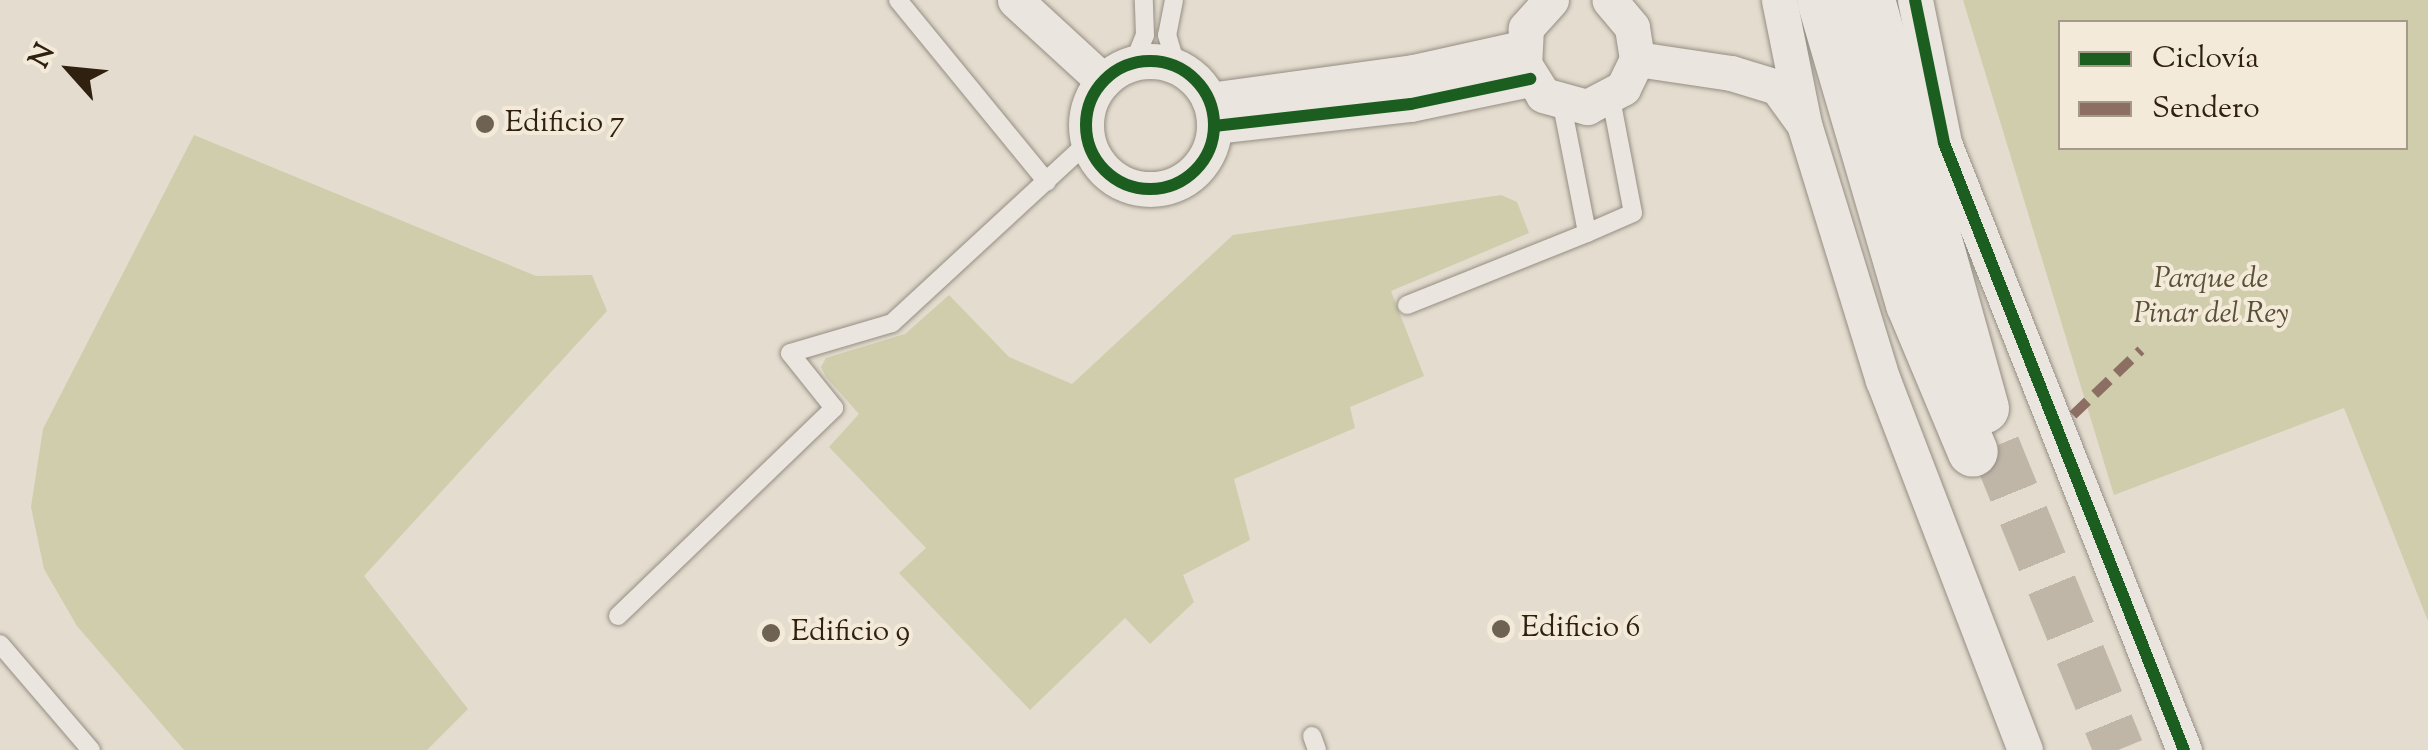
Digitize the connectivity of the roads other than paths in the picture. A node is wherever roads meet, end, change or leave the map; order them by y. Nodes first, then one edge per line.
1 (898, 0) edge
2 (1015, 0) edge
3 (1144, 0) edge
4 (1174, 0) edge
5 (1551, 0) edge
6 (1779, 0) edge
7 (1822, 0) edge
8 (1870, 0) edge
9 (1915, 0) edge
10 (1625, 4) edge
11 (1637, 60) junction
12 (1134, 62) junction
13 (1526, 63) junction
14 (1177, 67) junction
15 (1103, 81) junction
16 (1611, 99) junction
17 (1562, 105) junction
18 (1211, 113) junction
19 (1804, 124) junction
20 (1088, 142) junction
21 (1047, 182) junction
22 (1587, 233) junction
23 (1408, 304) dead end
24 (618, 616) dead end
25 (0, 644) edge
26 (91, 750) edge
27 (2024, 750) edge
28 (2184, 750) edge

1 - 21 lane
2 - 15 street
3 - 12 lane
4 - 14 lane
5 - 13 street
6 - 19 street
7 - 8 main road
9 - 28 street
10 - 11 street
11 - 16 street
11 - 19 street
12 - 14 street
12 - 15 street
13 - 17 street
13 - 18 street
14 - 18 street
15 - 20 street
16 - 17 street
16 - 22 lane
17 - 22 lane
18 - 20 street
19 - 27 street
20 - 21 lane
21 - 24 lane
22 - 23 lane
25 - 26 lane

